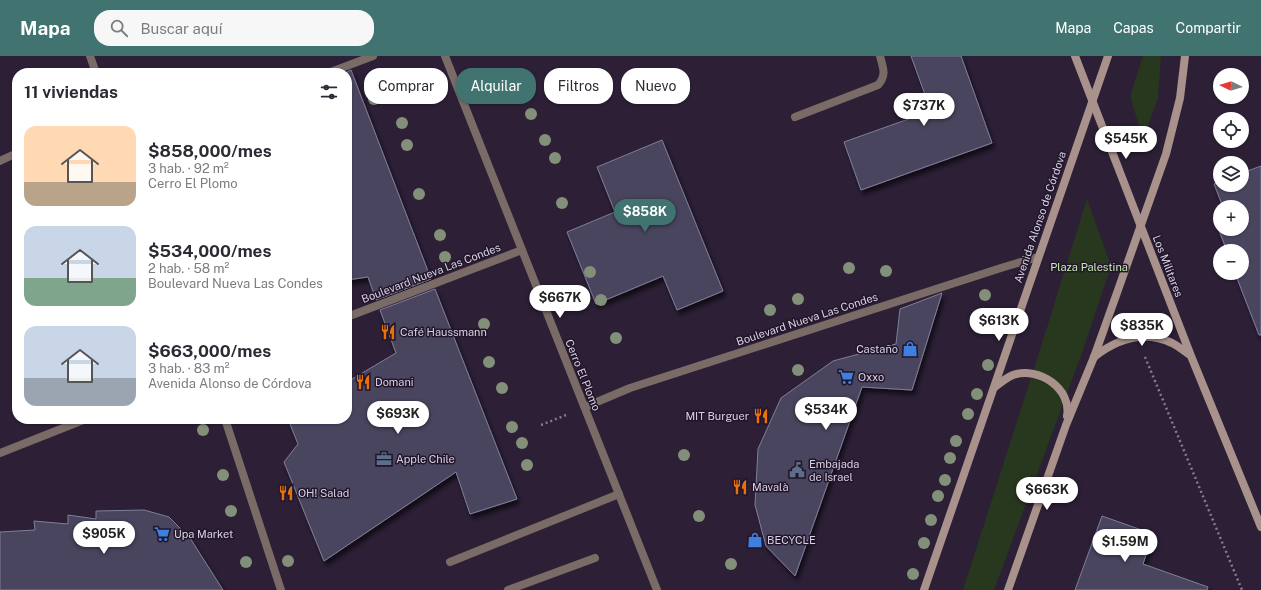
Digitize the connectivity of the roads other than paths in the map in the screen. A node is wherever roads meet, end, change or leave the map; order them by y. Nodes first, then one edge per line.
1 (90, 56) edge
2 (374, 56) edge
3 (445, 56) edge
4 (880, 56) edge
5 (1075, 56) edge
6 (1108, 56) edge
7 (1185, 56) edge
8 (94, 68) edge
9 (342, 68) edge
10 (1093, 100) junction
11 (795, 117) dead end
12 (12, 155) edge
13 (0, 161) edge
14 (1141, 227) junction
15 (522, 250) junction
16 (1038, 257) junction
17 (352, 315) edge
18 (1191, 356) junction
19 (1094, 357) junction
20 (994, 387) junction
21 (585, 407) junction
22 (73, 424) edge
23 (227, 424) edge
24 (1066, 425) junction
25 (0, 453) edge
26 (619, 494) junction
27 (1261, 527) edge
28 (595, 558) dead end
29 (450, 562) dead end
30 (281, 590) edge
31 (508, 590) edge
32 (657, 590) edge
33 (924, 590) edge
34 (1008, 590) edge

1 - 8 street
2 - 9 street
3 - 15 street, Cerro El Plomo
4 - 11 street
5 - 10 main road, Los Militares
6 - 10 main road, Avenida Alonso de Córdova
7 - 14 main road
10 - 14 main road, Los Militares
10 - 16 main road, Avenida Alonso de Córdova
12 - 13 street
14 - 18 main road, Los Militares
14 - 19 main road
15 - 17 street, Boulevard Nueva Las Condes
15 - 21 street, Cerro El Plomo
16 - 20 main road, Avenida Alonso de Córdova
16 - 21 street, Boulevard Nueva Las Condes
18 - 19 main road
18 - 27 main road, Los Militares
19 - 24 main road
20 - 24 main road
20 - 33 main road, Avenida Alonso de Córdova
21 - 26 street, Cerro El Plomo
22 - 25 street
23 - 30 street
24 - 34 main road
26 - 29 street
26 - 32 street, Cerro El Plomo
28 - 31 street

